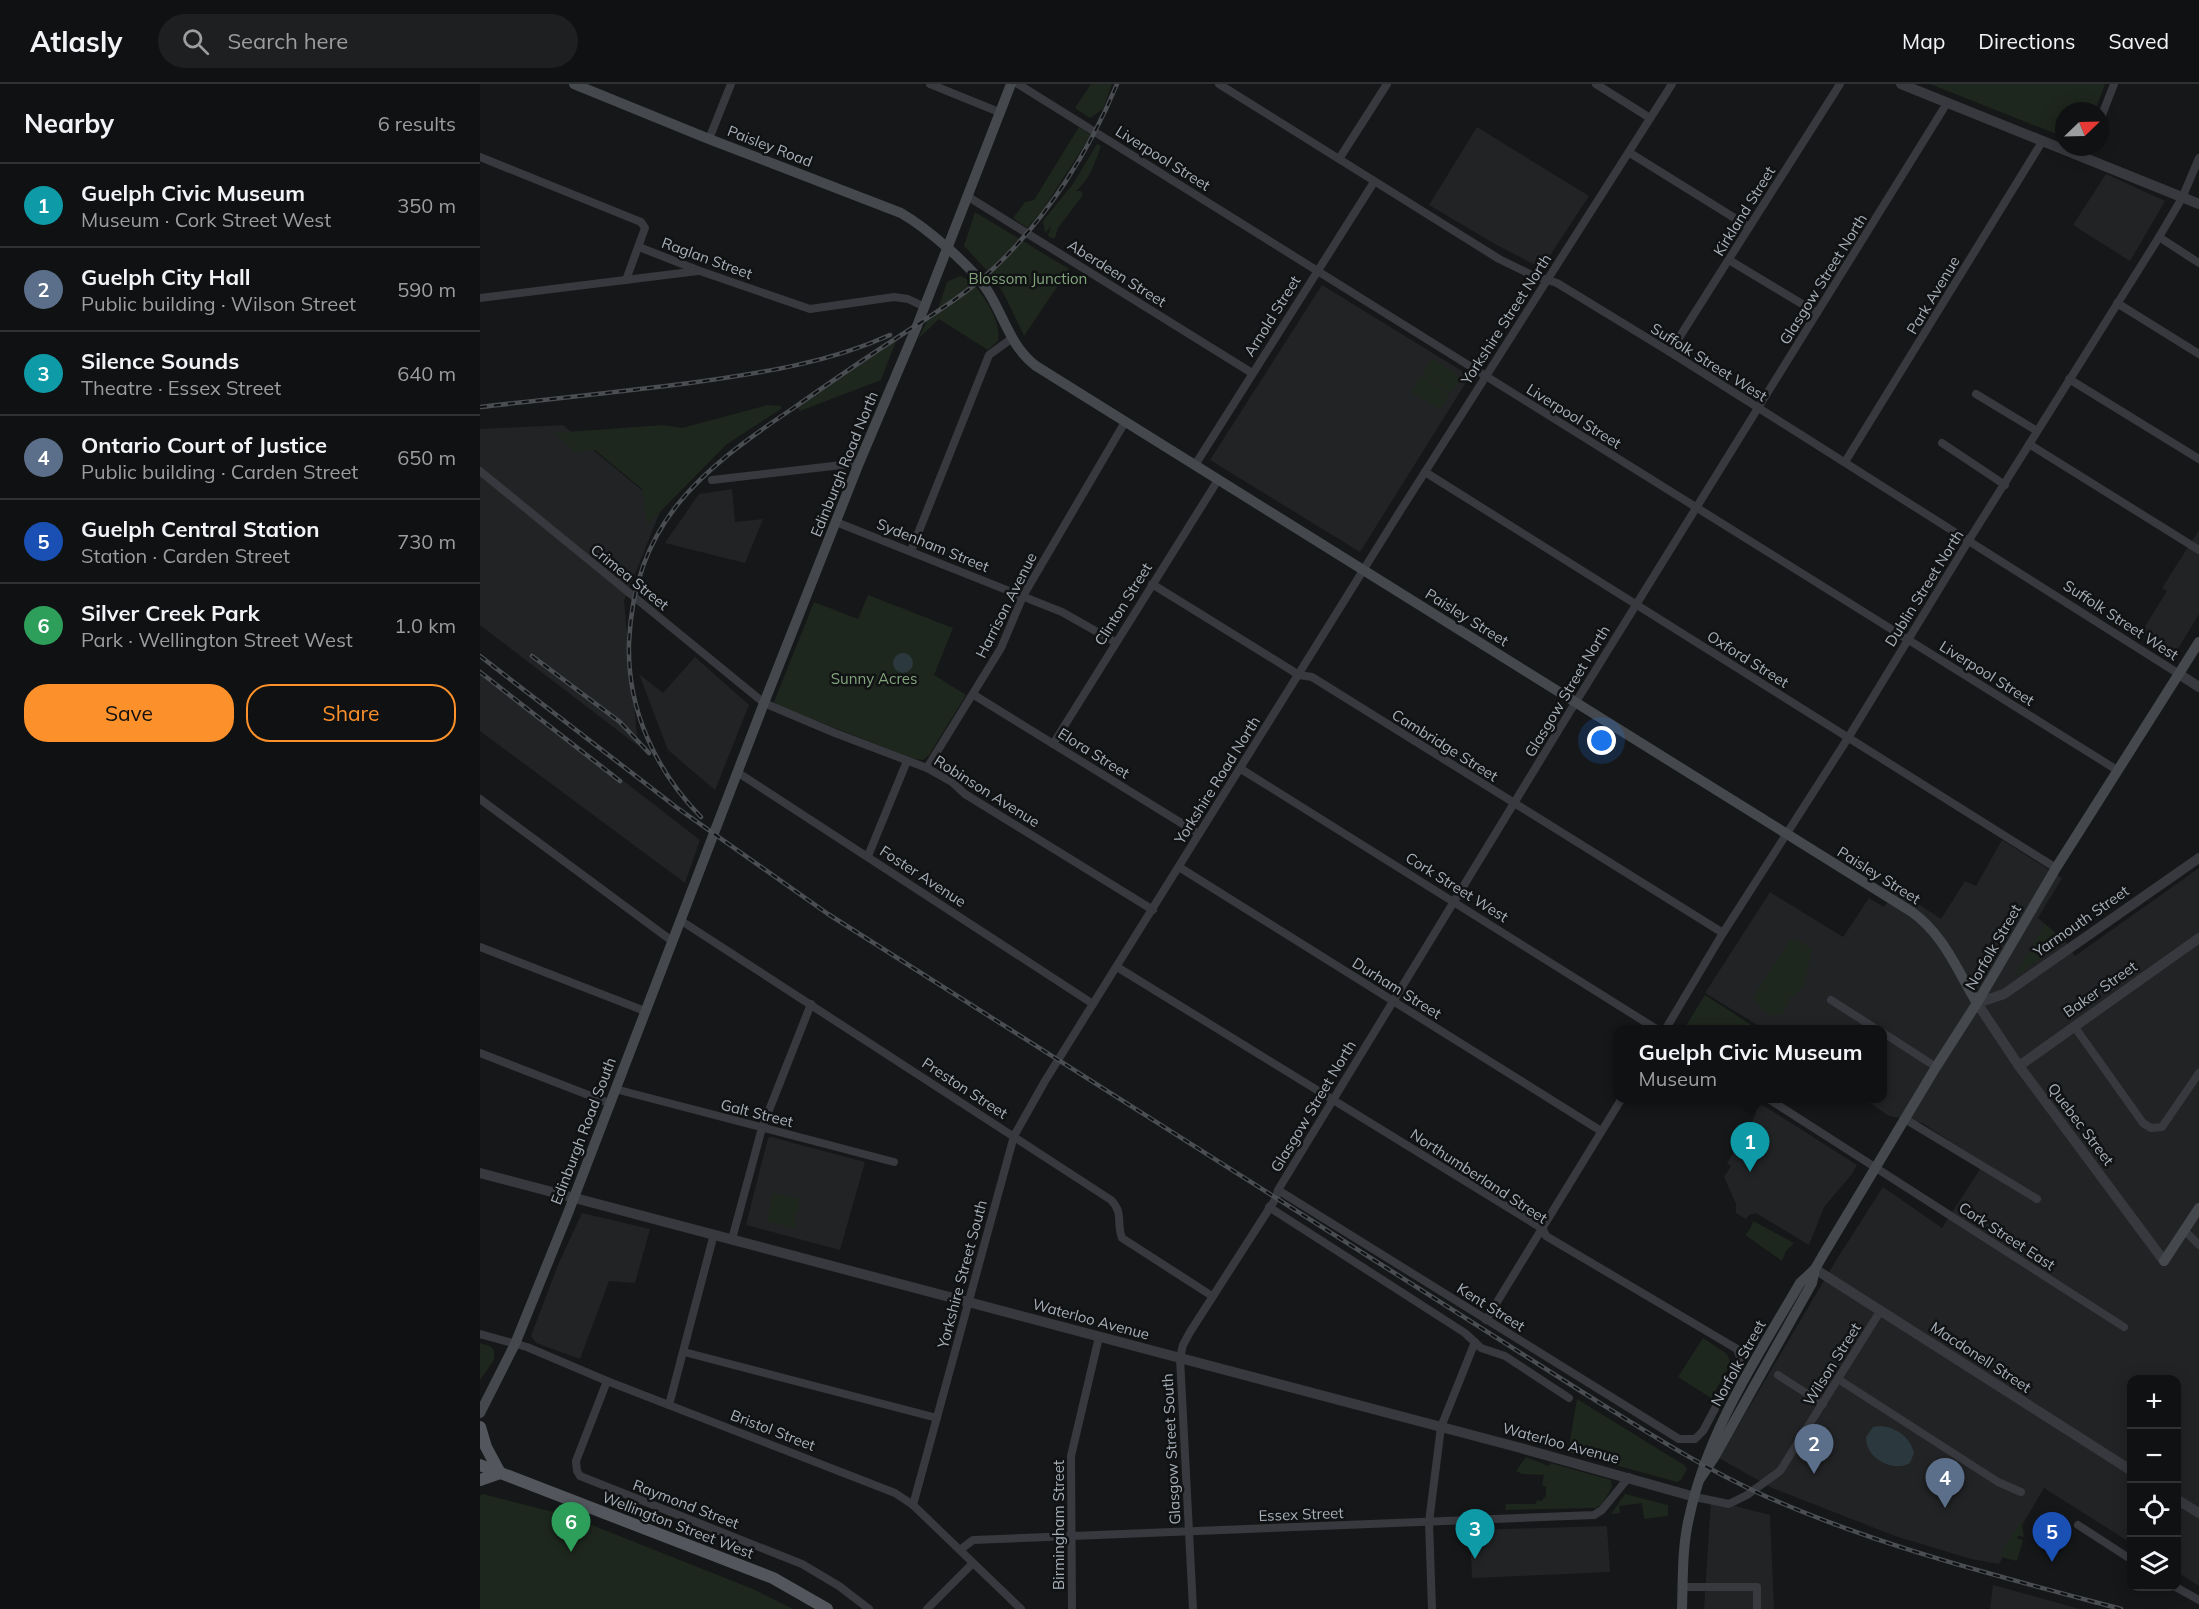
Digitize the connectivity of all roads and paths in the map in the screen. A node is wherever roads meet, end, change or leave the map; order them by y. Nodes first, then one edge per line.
1 (574, 84) edge
2 (731, 84) edge
3 (930, 84) edge
4 (1011, 84) edge
5 (1018, 84) edge
6 (1219, 84) edge
7 (1387, 84) edge
8 (1596, 84) edge
9 (1672, 84) edge
10 (1840, 84) edge
11 (1901, 84) edge
12 (2114, 84) edge
13 (2107, 102) edge
14 (1947, 103) junction
15 (999, 112) junction
16 (1650, 118) junction
17 (709, 139) junction
18 (2042, 142) junction
19 (2055, 145) edge
20 (1630, 153) junction
21 (2094, 156) edge
22 (480, 157) edge
23 (2199, 158) edge
24 (1339, 159) junction
25 (1374, 182) junction
26 (967, 196) junction
27 (2182, 198) junction
28 (2199, 204) edge
29 (1749, 227) junction
30 (2159, 237) junction
31 (639, 247) junction
32 (947, 249) junction
33 (1729, 260) junction
34 (2199, 262) edge
35 (1317, 270) junction
36 (700, 271) junction
37 (626, 280) junction
38 (1547, 280) junction
39 (480, 298) edge
40 (2117, 303) junction
41 (925, 307) junction
42 (1818, 313) junction
43 (1011, 339) junction
44 (1670, 352) junction
45 (2199, 354) edge
46 (1252, 373) junction
47 (1485, 376) junction
48 (2069, 379) junction
49 (1976, 394) dead end
50 (1758, 408) junction
51 (1125, 422) junction
52 (2037, 431) junction
53 (1942, 443) dead end
54 (2029, 444) junction
55 (2199, 459) edge
56 (1845, 462) junction
57 (859, 463) junction
58 (1195, 465) junction
59 (480, 471) edge
60 (1425, 472) junction
61 (712, 480) dead end
62 (1218, 480) junction
63 (2005, 485) junction
64 (1696, 508) junction
65 (836, 522) junction
66 (1969, 540) junction
67 (2199, 550) edge
68 (911, 551) junction
69 (1364, 570) junction
70 (1152, 584) junction
71 (1023, 596) junction
72 (1636, 604) junction
73 (1908, 639) junction
74 (1115, 642) junction
75 (2199, 642) edge
76 (2179, 674) junction
77 (1299, 675) junction
78 (2199, 687) edge
79 (974, 694) junction
80 (764, 703) junction
81 (1575, 703) junction
82 (1848, 738) junction
83 (1053, 744) junction
84 (907, 762) junction
85 (927, 768) junction
86 (1241, 769) junction
87 (2116, 770) junction
88 (737, 772) junction
89 (480, 799) edge
90 (1514, 804) junction
91 (1199, 834) junction
92 (1786, 835) junction
93 (705, 856) joint
94 (868, 856) junction
95 (2199, 858) edge
96 (1179, 867) junction
97 (2056, 868) junction
98 (1454, 901) junction
99 (1153, 910) junction
100 (680, 920) junction
101 (1723, 933) junction
102 (2199, 938) edge
103 (672, 941) junction
104 (480, 947) edge
105 (1117, 967) junction
106 (1831, 1000) dead end
107 (1393, 1002) junction
108 (1977, 1003) junction
109 (811, 1004) junction
110 (1093, 1004) junction
111 (645, 1011) junction
112 (1652, 1025) edge
113 (1667, 1025) edge
114 (1872, 1025) edge
115 (2074, 1026) junction
116 (1887, 1035) edge
117 (480, 1053) edge
118 (2019, 1066) junction
119 (1936, 1067) junction
120 (2199, 1073) edge
121 (615, 1089) junction
122 (1332, 1100) junction
123 (609, 1103) junction
124 (1619, 1103) edge
125 (1775, 1103) edge
126 (1905, 1119) junction
127 (762, 1128) junction
128 (1601, 1131) junction
129 (1014, 1136) junction
130 (894, 1162) dead end
131 (1876, 1167) junction
132 (480, 1173) edge
133 (1278, 1190) junction
134 (574, 1198) junction
135 (2037, 1199) dead end
136 (1269, 1207) junction
137 (2199, 1208) edge
138 (1543, 1229) junction
139 (2185, 1231) junction
140 (714, 1234) junction
141 (732, 1239) junction
142 (2199, 1245) edge
143 (2164, 1261) joint
144 (1815, 1269) junction
145 (1212, 1296) junction
146 (969, 1302) junction
147 (1881, 1310) junction
148 (1486, 1320) junction
149 (2124, 1327) dead end
150 (480, 1334) edge
151 (1099, 1337) junction
152 (1475, 1342) junction
153 (515, 1344) junction
154 (684, 1352) junction
155 (1180, 1358) junction
156 (1778, 1375) dead end
157 (1838, 1379) junction
158 (607, 1381) junction
159 (1569, 1398) dead end
160 (1823, 1404) junction
161 (669, 1405) junction
162 (480, 1413) edge
163 (937, 1418) junction
164 (480, 1426) edge
165 (1441, 1427) junction
166 (1691, 1441) joint
167 (480, 1465) edge
168 (2127, 1468) edge
169 (500, 1473) junction
170 (1629, 1477) junction
171 (480, 1480) edge
172 (2021, 1492) dead end
173 (1695, 1497) junction
174 (2181, 1502) edge
175 (913, 1504) junction
176 (2199, 1514) edge
177 (1429, 1522) junction
178 (2078, 1526) dead end
179 (1190, 1532) junction
180 (1071, 1537) junction
181 (960, 1551) junction
182 (2127, 1557) edge
183 (973, 1563) junction
184 (1683, 1587) junction
185 (2181, 1591) edge
186 (2199, 1600) edge
187 (827, 1609) edge
188 (869, 1609) edge
189 (927, 1609) edge
190 (1022, 1609) edge
191 (1072, 1609) edge
192 (1193, 1609) edge
193 (1432, 1609) edge
194 (1682, 1609) edge
195 (1757, 1609) edge

1 - 17 main road, Paisley Road
2 - 17 street
3 - 15 street
4 - 15 main road, Edinburgh Road North
5 - 35 street, Liverpool Street
6 - 24 street, Suffolk Street West
7 - 24 street
8 - 16 street
9 - 16 street, Yorkshire Street North
10 - 29 street, Kirkland Street
11 - 14 street
12 - 13 street
14 - 18 street
14 - 42 street, Glasgow Street North
15 - 26 main road, Edinburgh Road North
16 - 20 street, Yorkshire Street North
17 - 32 main road, Paisley Road
18 - 19 street
18 - 56 street, Park Avenue
20 - 29 street
20 - 38 street, Yorkshire Street North
21 - 27 street
22 - 31 street, Raglan Street
23 - 27 street, Dublin Street North
24 - 25 street, Suffolk Street West
25 - 35 street, Arnold Street
25 - 38 street, Suffolk Street West
26 - 32 main road, Edinburgh Road North
26 - 46 street, Aberdeen Street
27 - 28 street
27 - 30 street, Dublin Street North
29 - 33 street, Kirkland Street
30 - 34 street
30 - 40 street, Dublin Street North
31 - 36 street, Raglan Street
31 - 37 street
32 - 41 main road, Edinburgh Road North
32 - 43 main road, Paisley Street
33 - 42 street
33 - 44 street, Kirkland Street
35 - 46 street, Arnold Street
35 - 47 street, Liverpool Street
36 - 37 street
36 - 41 street, Raglan Street
37 - 39 street
38 - 44 street, Suffolk Street West
38 - 47 street, Yorkshire Street North
40 - 45 street
40 - 48 street, Dublin Street North
41 - 57 main road, Edinburgh Road North
42 - 50 street, Glasgow Street North
43 - 51 main road, Paisley Street
43 - 68 street
44 - 50 street, Suffolk Street West
46 - 58 street, Arnold Street
47 - 60 street, Yorkshire Street North
47 - 64 street, Liverpool Street
48 - 52 street, Dublin Street North
48 - 55 street
49 - 52 street
50 - 56 street, Suffolk Street West
50 - 64 street, Glasgow Street North
51 - 58 main road, Paisley Street
51 - 71 street, Harrison Avenue
52 - 54 street, Dublin Street North
53 - 63 street
54 - 63 street, Dublin Street North
54 - 67 street
56 - 66 street, Suffolk Street West
57 - 61 street
57 - 65 main road, Edinburgh Road North
58 - 62 main road, Paisley Street
59 - 80 street, Crimea Street
60 - 69 street, Yorkshire Street North
60 - 72 street, Oxford Street
62 - 69 main road, Paisley Street
62 - 70 street, Clinton Street
63 - 66 street, Dublin Street North
64 - 72 street, Glasgow Street North
64 - 73 street, Liverpool Street
65 - 68 street, Sydenham Street
65 - 80 main road, Edinburgh Road North
66 - 73 street, Dublin Street North
66 - 76 street, Suffolk Street West
68 - 71 street, Sydenham Street
69 - 77 street, Yorkshire Road North
69 - 81 main road, Paisley Street
70 - 74 street, Clinton Street
70 - 77 street, Cambridge Street
71 - 74 street, Sydenham Street
71 - 79 street, Harrison Avenue
72 - 81 street, Glasgow Street North
72 - 82 street, Oxford Street
73 - 82 street, Dublin Street North
73 - 87 street, Liverpool Street
74 - 83 street, Clinton Street
75 - 76 main road, Norfolk Street
76 - 78 street
76 - 87 main road, Norfolk Street
77 - 86 street, Yorkshire Road North
77 - 90 street, Cambridge Street
79 - 83 street, Elora Street
79 - 85 street, Harrison Avenue
80 - 84 street, Robinson Avenue
80 - 88 main road, Edinburgh Road North
81 - 90 street, Glasgow Street North
81 - 92 main road, Paisley Street
82 - 92 street, Dublin Street North
82 - 97 street, Oxford Street
83 - 91 street, Elora Street
84 - 85 street, Robinson Avenue
84 - 94 street
85 - 99 street, Robinson Avenue
86 - 91 street, Yorkshire Road North
86 - 98 street, Cork Street West
87 - 97 main road, Norfolk Street
88 - 93 main road, Edinburgh Road North
88 - 94 street, Foster Avenue
89 - 103 street
90 - 98 street, Glasgow Street North
90 - 101 street, Cambridge Street
91 - 96 street, Yorkshire Road North
92 - 101 street, Dublin Street North
92 - 108 main road, Paisley Street
93 - 100 main road, Edinburgh Road South
94 - 110 street, Foster Avenue
95 - 108 street, Yarmouth Street
96 - 99 street, Yorkshire Road North
96 - 107 street, Durham Street
97 - 108 main road, Norfolk Street
98 - 107 street, Glasgow Street North
98 - 112 street, Cork Street West
99 - 105 street, Yorkshire Road North
100 - 103 main road, Edinburgh Road South
100 - 109 street, Preston Street
101 - 113 street, Dublin Street North
102 - 115 street, Baker Street
103 - 111 main road, Edinburgh Road South
104 - 111 street
105 - 110 street, Yorkshire Road North
105 - 122 street, Northumberland Street
106 - 114 street
107 - 122 street, Glasgow Street North
107 - 128 street, Durham Street
108 - 118 street, Quebec Street
108 - 119 main road, Norfolk Street
109 - 127 street
109 - 129 street, Preston Street
110 - 129 street, Yorkshire Street South
111 - 121 main road, Edinburgh Road South
115 - 118 street, Baker Street
115 - 120 street
116 - 119 street
117 - 123 street
118 - 143 street, Quebec Street
119 - 126 main road, Norfolk Street
121 - 123 main road, Edinburgh Road South
121 - 127 street, Galt Street
122 - 133 street, Glasgow Street North
122 - 138 street, Northumberland Street
123 - 134 main road, Edinburgh Road South
124 - 128 street
125 - 131 street
126 - 131 main road, Norfolk Street
126 - 135 street
127 - 130 street, Galt Street
127 - 141 street
128 - 138 street
129 - 145 street, Preston Street
129 - 146 street, Yorkshire Street South
131 - 144 main road, Norfolk Street
131 - 149 street, Cork Street East
132 - 134 street, Waterloo Avenue
133 - 136 street, Glasgow Street North
133 - 148 street, Kent Street
134 - 140 street, Waterloo Avenue
134 - 153 main road, Edinburgh Road South
136 - 145 street, Glasgow Street North
136 - 152 street
137 - 139 main road
138 - 148 street
138 - 166 street, Northumberland Street
139 - 142 street
139 - 143 main road
140 - 141 street, Waterloo Avenue
140 - 154 street
141 - 146 street, Waterloo Avenue
144 - 147 street, Macdonell Street
144 - 173 main road, Norfolk Street
145 - 155 street, Glasgow Street South
146 - 151 street, Waterloo Avenue
146 - 163 street, Yorkshire Street South
147 - 157 street, Wilson Street
147 - 168 street, Macdonell Street
148 - 166 street, Kent Street
150 - 153 street, Bristol Street
151 - 155 street, Waterloo Avenue
151 - 180 street, Birmingham Street
152 - 159 street
152 - 165 street
153 - 158 street, Bristol Street
153 - 162 main road, Edinburgh Road South
154 - 161 street
154 - 163 street
155 - 165 street, Waterloo Avenue
155 - 179 street, Glasgow Street South
156 - 160 street
157 - 160 street, Wilson Street
157 - 172 street
158 - 161 street, Bristol Street
158 - 188 street, Raymond Street
160 - 173 street, Wilson Street
161 - 175 street, Bristol Street
163 - 175 street, Yorkshire Street South
164 - 169 main road
165 - 170 street, Waterloo Avenue
165 - 177 street
167 - 169 main road, Wellington Street West
169 - 171 main road
169 - 187 main road, Wellington Street West
170 - 173 street, Waterloo Avenue
170 - 177 street, Essex Street
173 - 184 main road, Norfolk Street
174 - 176 street
175 - 181 street, Bristol Street
177 - 179 street, Essex Street
177 - 193 street
178 - 182 street
179 - 180 street, Essex Street
179 - 192 street, Glasgow Street South
180 - 181 street, Essex Street
180 - 191 street, Birmingham Street
181 - 183 street, Bristol Street
183 - 189 street
183 - 190 street, Bristol Street
184 - 194 main road, Norfolk Street
184 - 195 street
185 - 186 street

